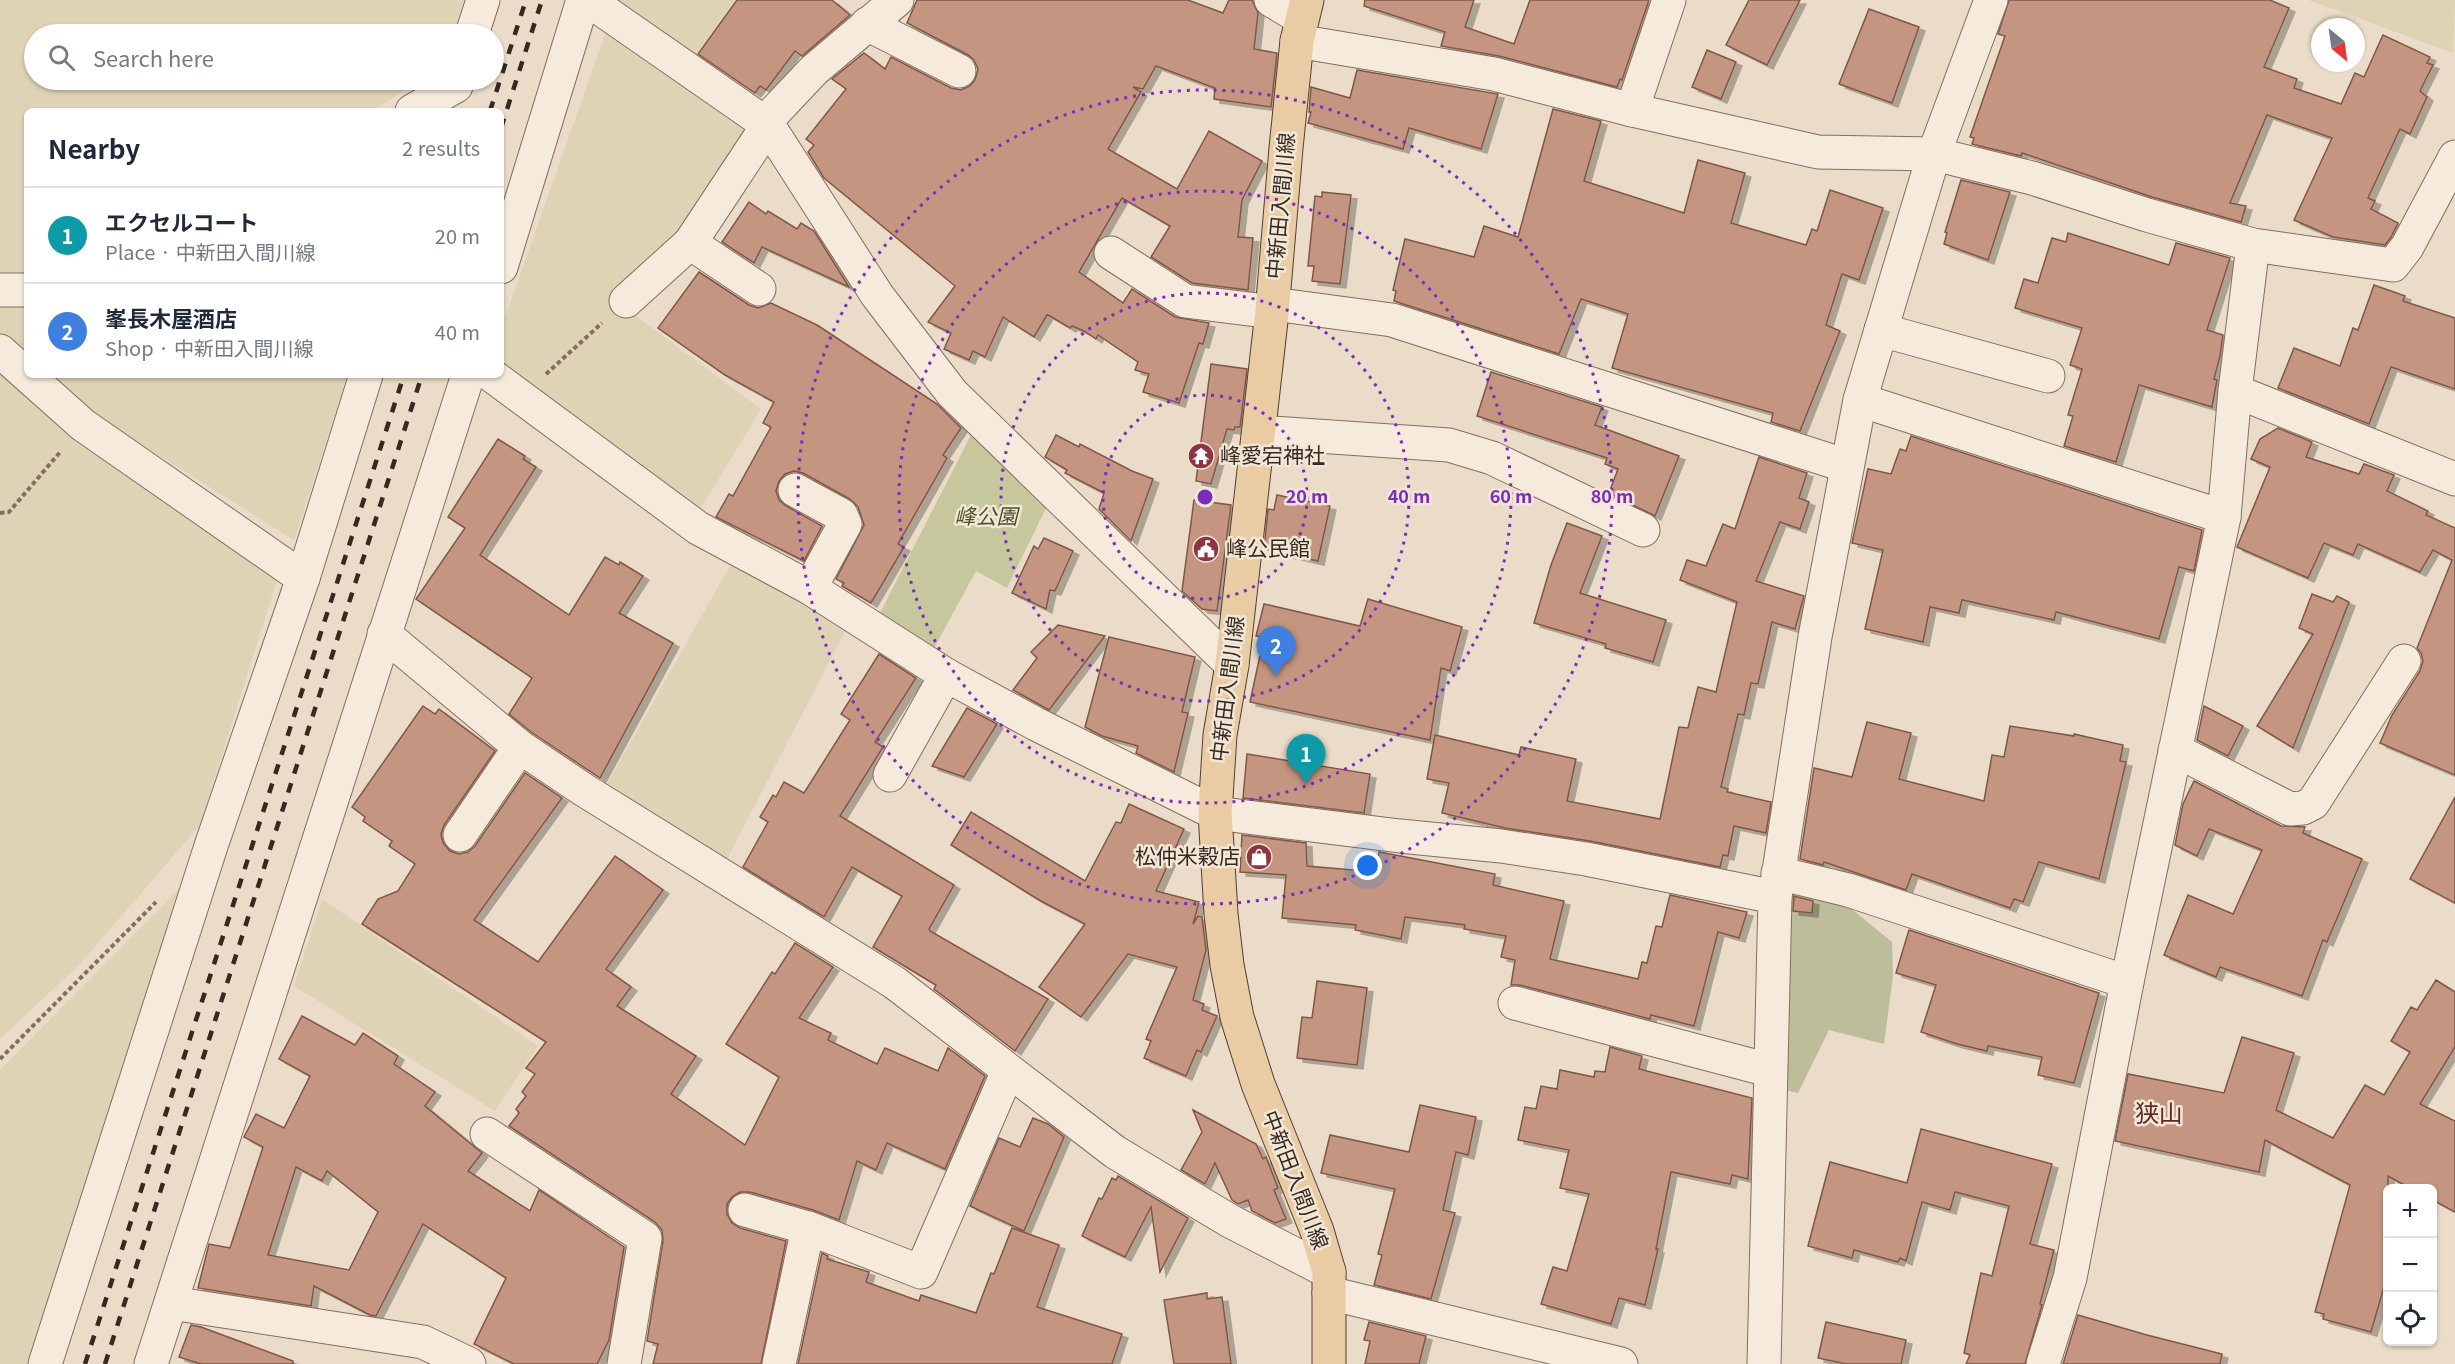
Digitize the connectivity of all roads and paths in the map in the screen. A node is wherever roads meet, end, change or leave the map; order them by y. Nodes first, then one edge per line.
1 (483, 0) edge
2 (583, 0) edge
3 (588, 0) edge
4 (897, 0) edge
5 (1270, 0) edge
6 (1669, 0) edge
7 (1991, 0) edge
8 (1302, 19) edge
9 (475, 24) edge
10 (867, 24) junction
11 (959, 71) dead end
12 (454, 92) edge
13 (419, 108) edge
14 (1632, 110) junction
15 (767, 124) junction
16 (1934, 154) junction
17 (2455, 157) edge
18 (690, 243) junction
19 (2253, 245) junction
20 (1111, 253) dead end
21 (504, 257) edge
22 (759, 289) dead end
23 (0, 290) edge
24 (24, 290) edge
25 (626, 301) joint
26 (1273, 308) junction
27 (1881, 330) junction
28 (0, 351) edge
29 (24, 372) edge
30 (2048, 376) dead end
31 (30, 378) edge
32 (365, 378) edge
33 (467, 378) edge
34 (495, 378) edge
35 (2235, 391) junction
36 (521, 397) junction
37 (1860, 400) junction
38 (83, 425) junction
39 (1259, 432) junction
40 (1847, 466) junction
41 (2455, 479) edge
42 (795, 490) dead end
43 (0, 513) edge
44 (2224, 517) junction
45 (1642, 530) dead end
46 (303, 578) junction
47 (810, 588) junction
48 (384, 634) junction
49 (2404, 662) dead end
50 (1232, 665) junction
51 (946, 675) junction
52 (520, 747) junction
53 (2175, 750) junction
54 (890, 775) dead end
55 (1215, 813) junction
56 (460, 835) dead end
57 (1776, 885) junction
58 (160, 897) dead end
59 (2127, 982) junction
60 (1515, 1003) dead end
61 (0, 1059) edge
62 (1769, 1070) junction
63 (1008, 1071) junction
64 (487, 1134) dead end
65 (745, 1210) dead end
66 (808, 1228) junction
67 (1329, 1283) junction
68 (171, 1303) junction
69 (432, 1356) edge
70 (1322, 1363) edge
71 (45, 1364) edge
72 (151, 1364) edge
73 (469, 1364) edge
74 (624, 1364) edge
75 (779, 1364) edge
76 (1621, 1364) edge
77 (1764, 1364) edge
78 (2043, 1364) edge

1 - 9 street
2 - 21 street
3 - 15 street
4 - 10 street
5 - 8 street
6 - 14 street
7 - 16 street
8 - 14 street
8 - 26 main road, 中新田入間川線
10 - 11 street
10 - 15 street
12 - 13 street
14 - 16 street
15 - 18 street
15 - 50 street
16 - 19 street
16 - 27 street
17 - 19 street
18 - 22 street
18 - 25 street
19 - 35 street
20 - 26 street
23 - 24 street
25 - 36 path
26 - 39 main road, 中新田入間川線
26 - 40 street
27 - 30 street
27 - 37 street
28 - 29 street
31 - 38 street
32 - 46 street
33 - 48 street
34 - 36 street
35 - 41 street
35 - 44 street
36 - 47 street
37 - 40 street
37 - 44 street
38 - 43 path
38 - 46 street
39 - 45 street
39 - 50 main road, 中新田入間川線
40 - 57 street
42 - 47 street
44 - 53 street
46 - 71 street
47 - 51 street
48 - 52 street
48 - 68 street
49 - 53 street
50 - 55 main road, 中新田入間川線
51 - 54 street
51 - 55 street
52 - 56 street
52 - 63 street
53 - 59 street
55 - 57 street
55 - 67 main road, 中新田入間川線
57 - 59 street
57 - 62 street
58 - 61 path
59 - 78 street
60 - 62 street
62 - 77 street
63 - 66 street
63 - 67 street
64 - 74 street
65 - 66 street
66 - 75 street
67 - 70 main road, 中新田入間川線
67 - 76 street
68 - 69 street
68 - 72 street
69 - 73 street

